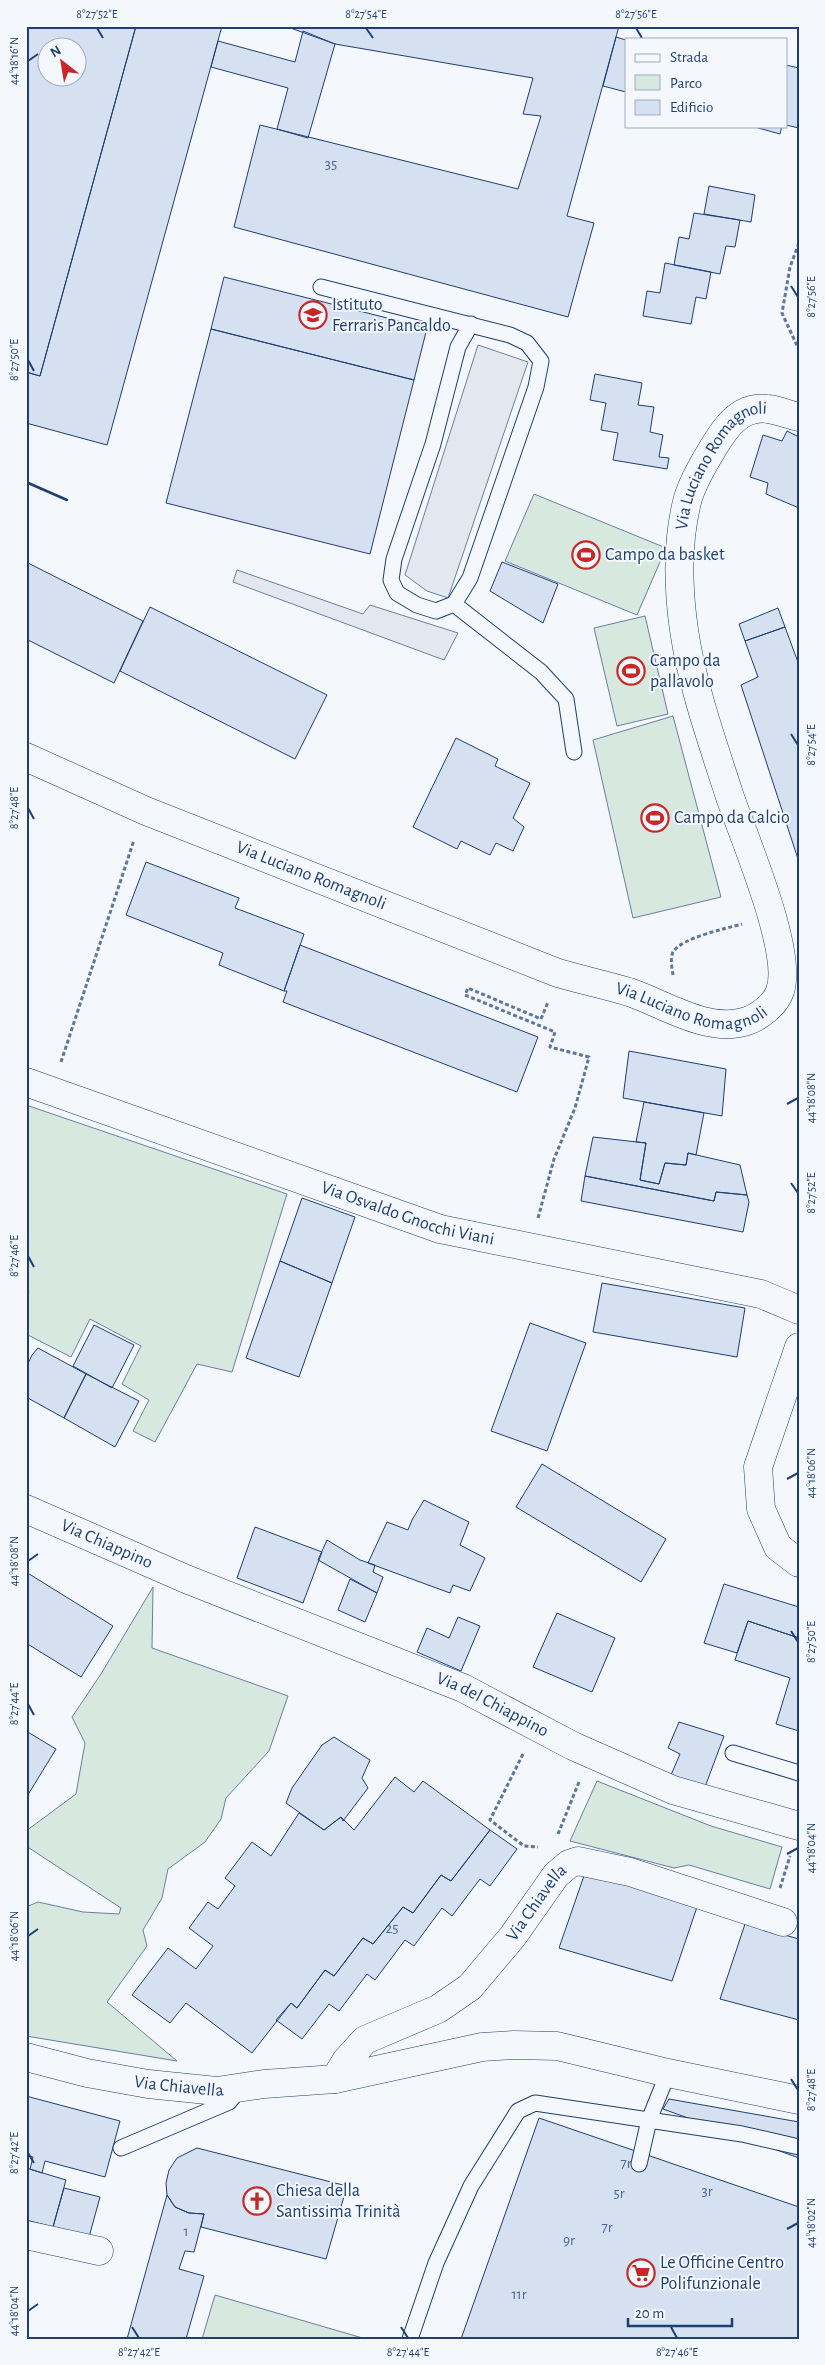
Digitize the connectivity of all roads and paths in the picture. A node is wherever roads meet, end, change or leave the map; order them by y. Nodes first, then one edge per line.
1 (799, 243) edge
2 (321, 286) dead end
3 (471, 324) junction
4 (799, 350) edge
5 (799, 418) edge
6 (454, 604) junction
7 (574, 752) dead end
8 (26, 757) edge
9 (135, 837) dead end
10 (738, 914) dead end
11 (742, 924) junction
12 (744, 932) dead end
13 (558, 973) junction
14 (681, 979) dead end
15 (60, 1066) dead end
16 (26, 1082) edge
17 (543, 1197) dead end
18 (799, 1310) edge
19 (799, 1347) edge
20 (26, 1509) edge
21 (799, 1563) edge
22 (186, 1579) joint
23 (536, 1726) junction
24 (573, 1746) junction
25 (733, 1753) dead end
26 (799, 1774) edge
27 (795, 1839) edge
28 (555, 1840) dead end
29 (543, 1847) dead end
30 (778, 1894) dead end
31 (783, 1922) dead end
32 (26, 2057) edge
33 (668, 2073) junction
34 (335, 2079) junction
35 (242, 2087) junction
36 (799, 2100) edge
37 (649, 2120) junction
38 (799, 2146) edge
39 (121, 2148) dead end
40 (639, 2164) dead end
41 (26, 2235) edge
42 (99, 2252) dead end
43 (410, 2339) edge

1 - 4 path
2 - 3 lane
3 - 6 lane
3 - 6 lane
5 - 13 street, Via Luciano Romagnoli
6 - 7 lane
8 - 13 street, Via Luciano Romagnoli
9 - 15 path
10 - 11 path
11 - 12 path
11 - 14 path
13 - 17 path
16 - 18 street, Via Osvaldo Gnocchi Viani
19 - 21 street
20 - 22 street, Via Chiappino
22 - 23 street, Via del Chiappino
23 - 24 street, Via del Chiappino
23 - 29 path
24 - 27 street, Via del Chiappino
24 - 28 path
25 - 26 lane
27 - 30 path
31 - 34 street, Via Chiavella
32 - 35 street, Via Chiavella
33 - 34 street, Via Chiavella
33 - 36 street, Via Chiavella
33 - 37 lane
34 - 35 street, Via Chiavella
35 - 39 lane
37 - 38 lane
37 - 40 lane
37 - 43 lane
41 - 42 street

